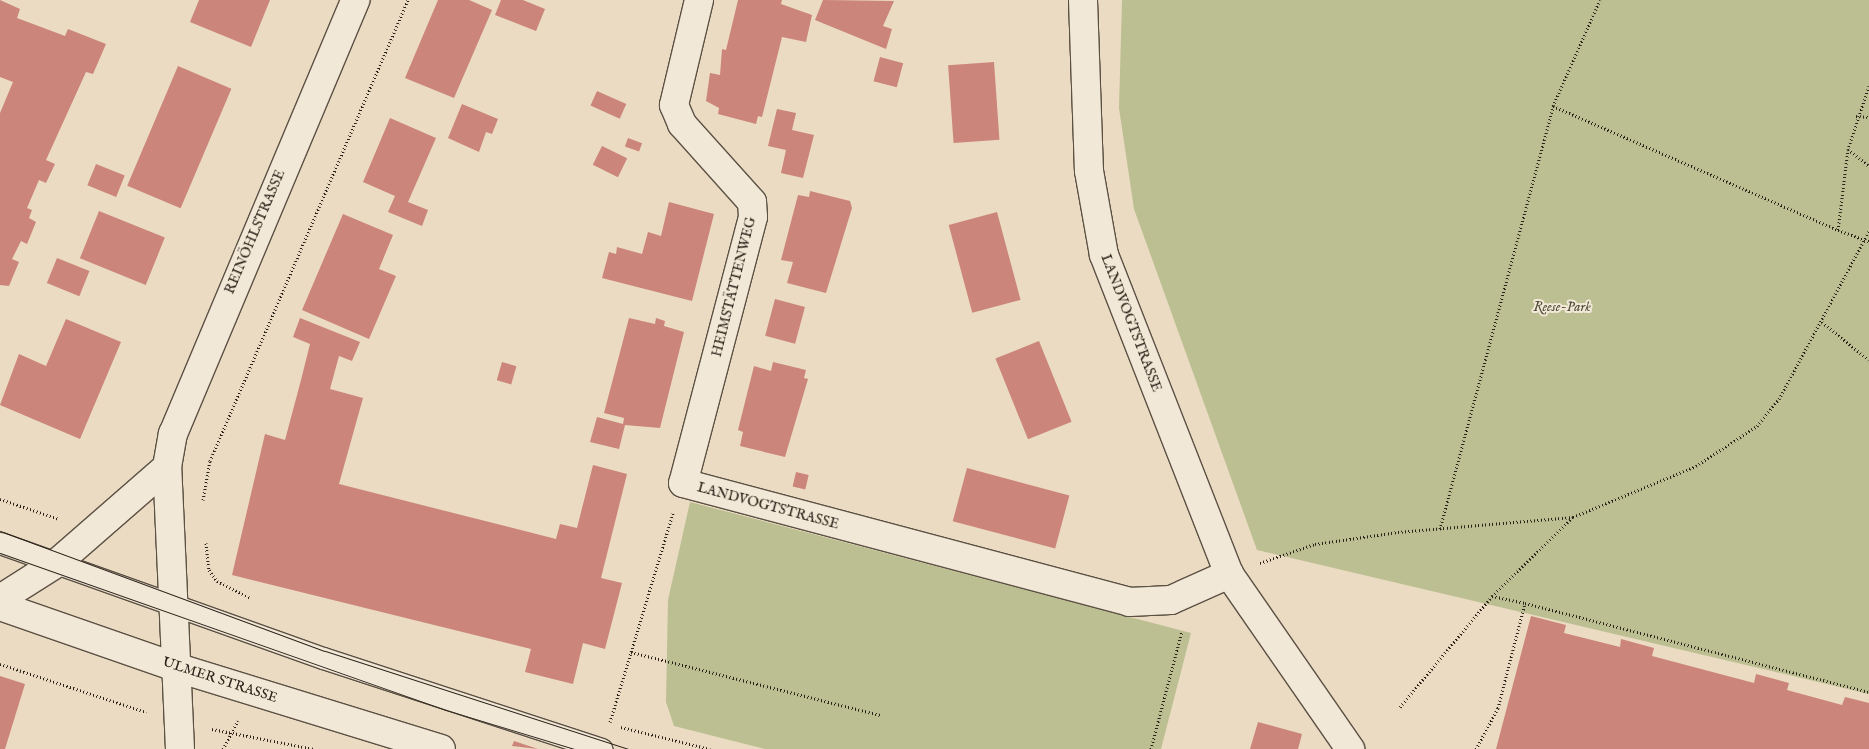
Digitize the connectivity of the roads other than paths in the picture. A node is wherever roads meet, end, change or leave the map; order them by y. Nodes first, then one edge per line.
1 (355, 0) edge
2 (699, 0) edge
3 (1083, 0) edge
4 (166, 467) junction
5 (683, 483) joint
6 (0, 543) edge
7 (57, 563) junction
8 (1229, 574) junction
9 (0, 599) edge
10 (173, 604) junction
11 (0, 606) edge
12 (178, 668) junction
13 (180, 749) edge
14 (441, 749) edge
15 (601, 749) edge
16 (1350, 749) edge

1 - 4 street, REINÖHLSTRASSE
2 - 5 street, HEIMSTÄTTENWEG
3 - 8 street, LANDVOGTSTRASSE
4 - 7 street
4 - 10 street, REINÖHLSTRASSE
5 - 8 street, LANDVOGTSTRASSE
6 - 7 lane
7 - 9 street
7 - 10 lane
8 - 16 street, LANDVOGTSTRASSE
10 - 12 street, REINÖHLSTRASSE
10 - 15 lane
11 - 12 street, ULMER STRASSE
12 - 13 street, REINÖHLSTRASSE
12 - 14 street, ULMER STRASSE

